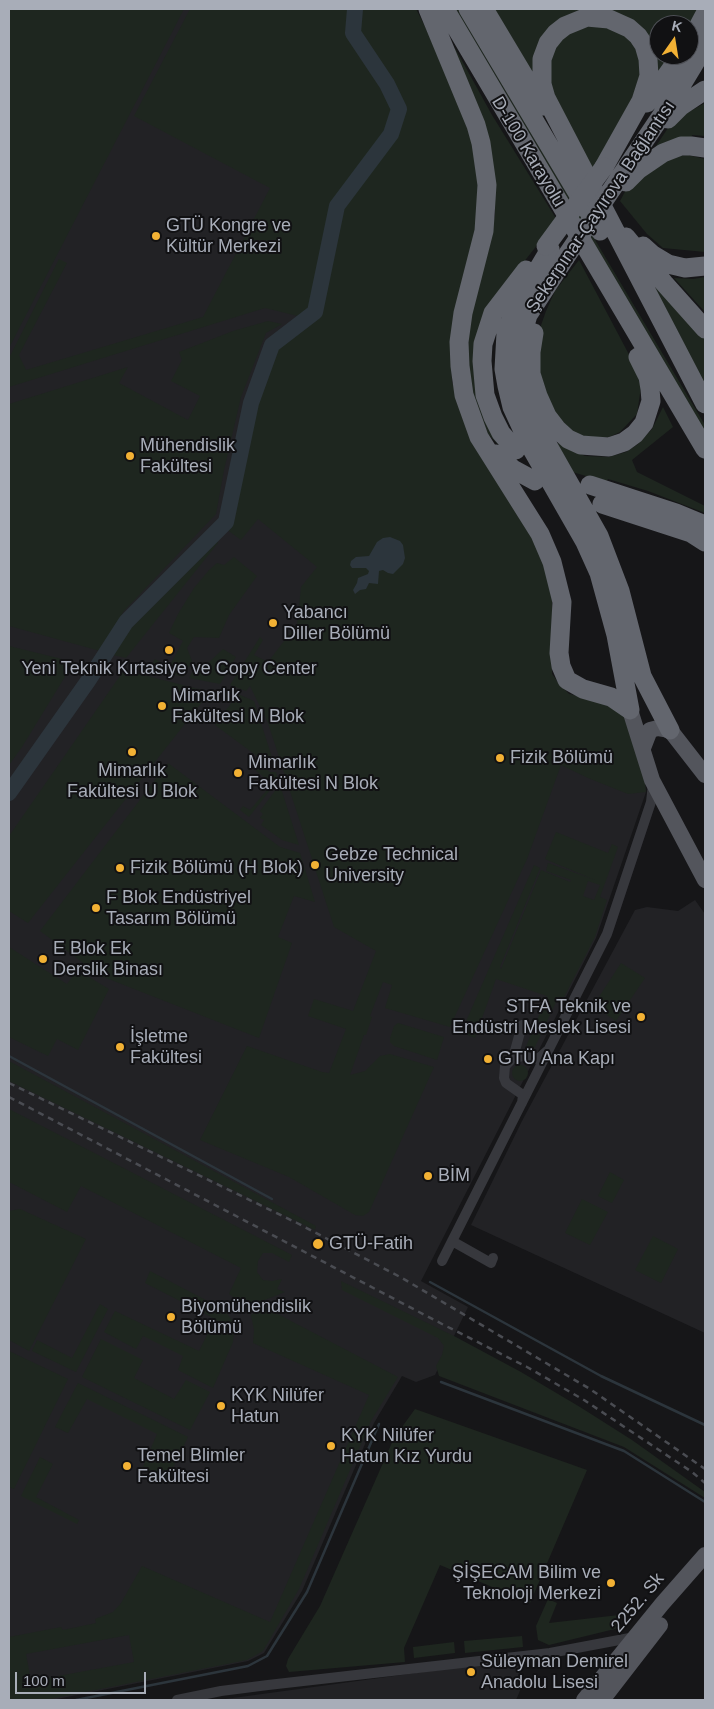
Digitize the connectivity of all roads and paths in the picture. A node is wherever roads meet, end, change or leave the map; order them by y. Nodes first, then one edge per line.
1 (420, 9) edge
2 (428, 9) edge
3 (444, 9) edge
4 (468, 9) edge
5 (484, 9) edge
6 (705, 14) edge
7 (699, 25) edge
8 (705, 46) edge
9 (676, 65) edge
10 (705, 90) edge
11 (468, 105) junction
12 (705, 148) edge
13 (615, 177) junction
14 (596, 196) junction
15 (554, 251) junction
16 (705, 266) edge
17 (597, 268) junction
18 (705, 328) edge
19 (705, 404) edge
20 (705, 408) edge
21 (479, 437) junction
22 (705, 449) edge
23 (516, 450) dead end
24 (535, 481) dead end
25 (590, 486) dead end
26 (602, 504) dead end
27 (705, 525) edge
28 (705, 542) edge
29 (630, 710) junction
30 (670, 730) junction
31 (643, 748) junction
32 (705, 775) edge
33 (652, 780) junction
34 (669, 812) junction
35 (645, 822) junction
36 (698, 858) edge
37 (705, 880) edge
38 (522, 1025) dead end
39 (554, 1043) junction
40 (513, 1058) junction
41 (522, 1103) junction
42 (452, 1241) junction
43 (493, 1258) dead end
44 (442, 1261) dead end
45 (705, 1554) edge
46 (705, 1572) edge
47 (636, 1637) junction
48 (177, 1700) edge
49 (584, 1700) edge
50 (602, 1700) edge

1 - 11 highway
2 - 11 highway
3 - 17 highway, D-100 Karayolu
4 - 20 highway, D-100 Karayolu
5 - 14 highway
6 - 7 highway
8 - 13 highway, Şekerpınar-Çayırova Bağlantısı
9 - 13 highway, Şekerpınar-Çayırova Bağlantısı
10 - 13 highway
11 - 21 highway
12 - 13 highway
13 - 14 highway
13 - 15 highway, Şekerpınar-Çayırova Bağlantısı, bridge
13 - 15 highway, bridge
14 - 16 highway
14 - 18 highway
14 - 19 highway
15 - 17 highway
15 - 23 highway
15 - 29 highway, Şekerpınar-Çayırova Bağlantısı
15 - 30 highway, Şekerpınar-Çayırova Bağlantısı
17 - 22 highway, D-100 Karayolu
21 - 24 highway
21 - 29 highway
25 - 27 highway
26 - 28 highway
29 - 31 main road
30 - 31 main road
30 - 32 main road
31 - 33 main road
33 - 34 main road
33 - 35 street
34 - 35 street
34 - 36 main road
35 - 39 street
36 - 37 main road
38 - 40 street
39 - 40 street
39 - 41 street
40 - 41 street
41 - 42 street
42 - 43 street
42 - 44 street
45 - 47 main road, 2252. Sk
46 - 50 main road, 2252. Sk
47 - 48 street
47 - 49 main road, 2252. Sk

